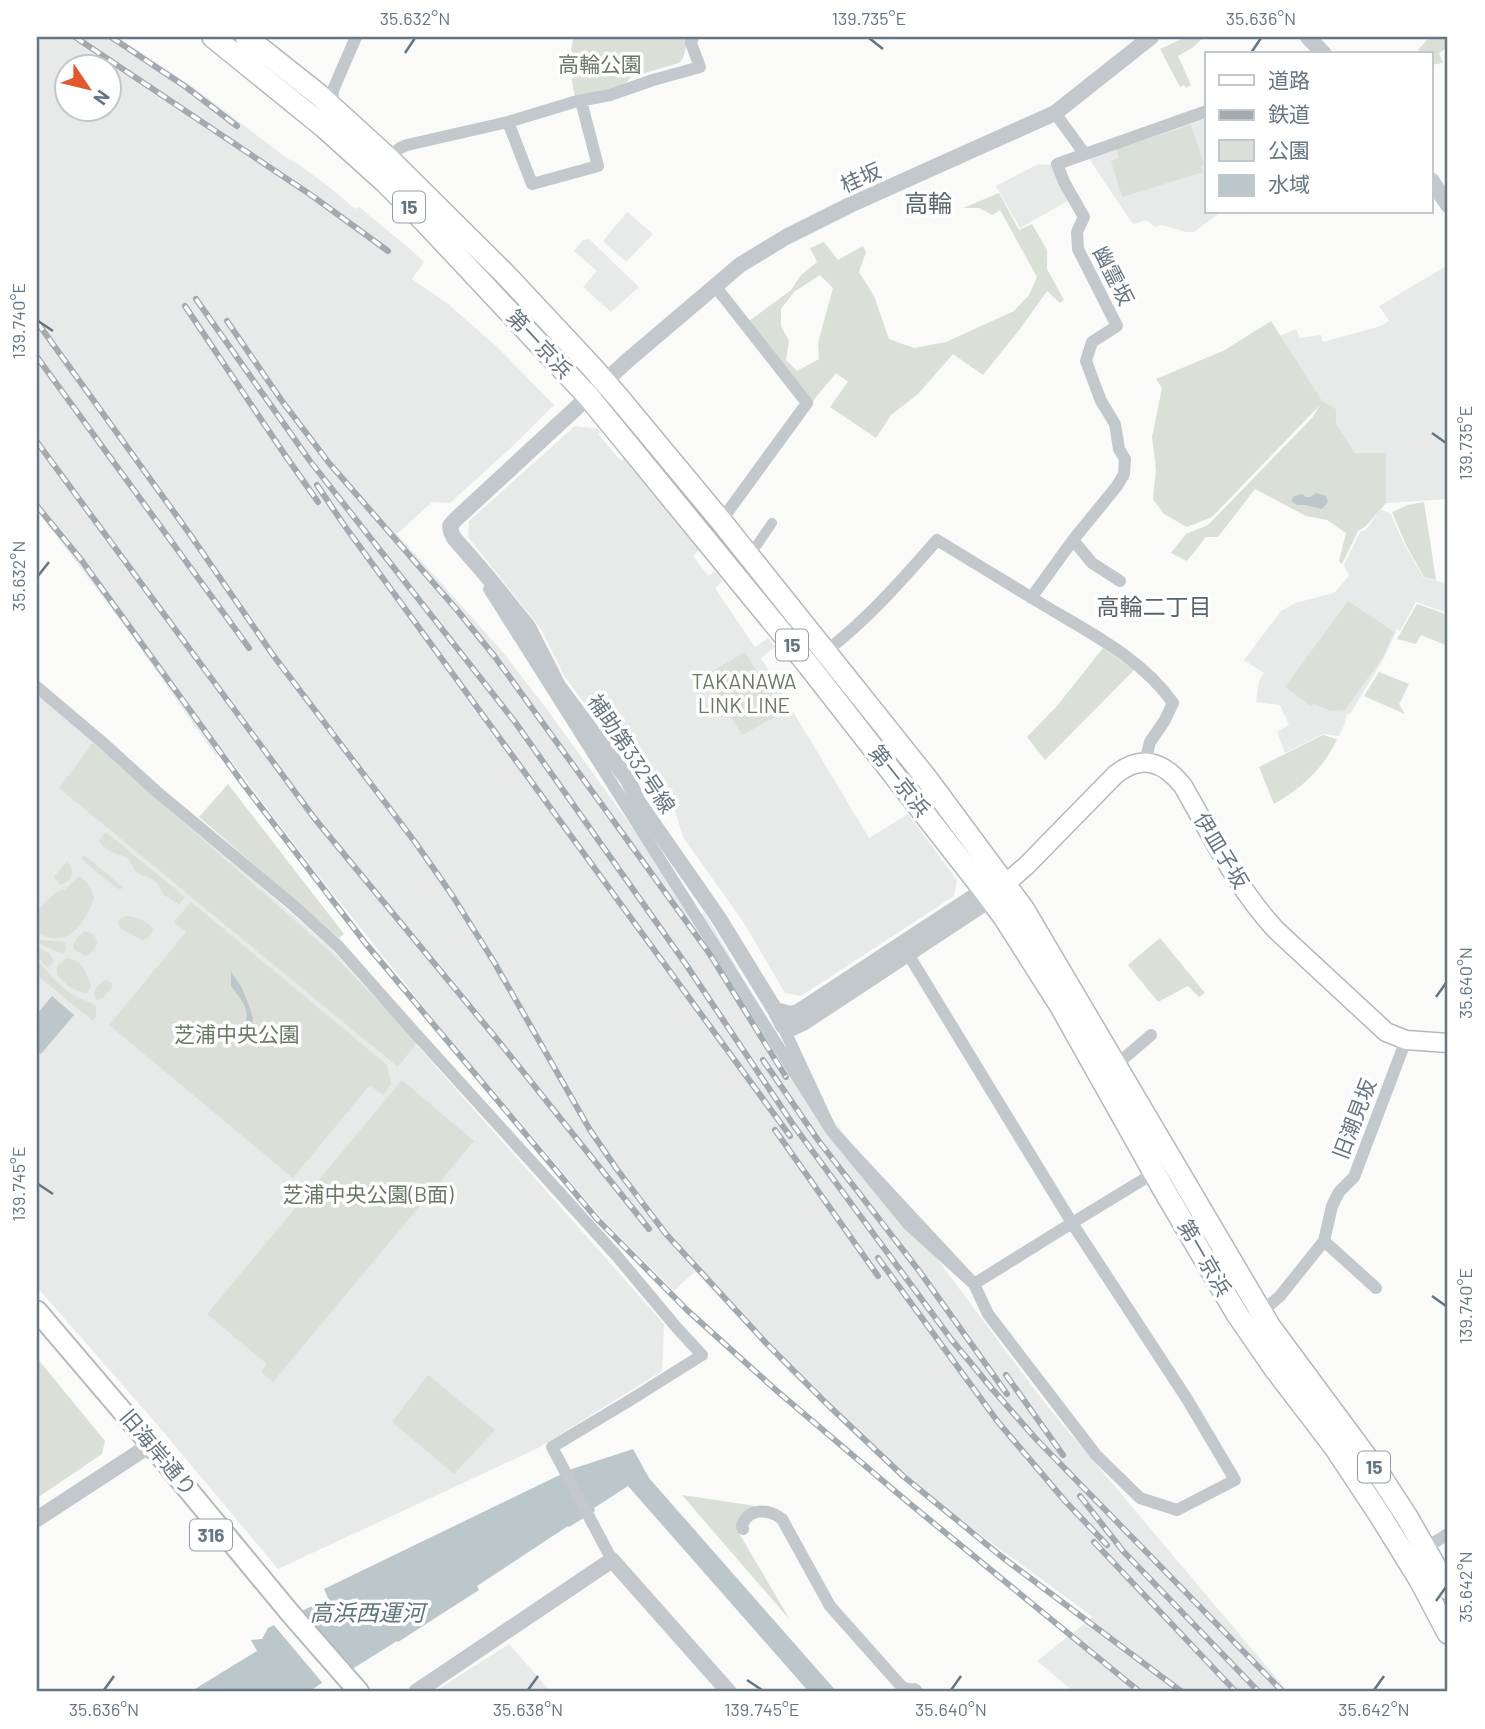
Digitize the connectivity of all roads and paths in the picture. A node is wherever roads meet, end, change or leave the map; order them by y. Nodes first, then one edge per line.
1 (213, 37) edge
2 (246, 37) edge
3 (356, 37) edge
4 (693, 37) edge
5 (1151, 37) edge
6 (1308, 37) edge
7 (1322, 52) edge
8 (581, 101) junction
9 (332, 107) junction
10 (1205, 112) edge
11 (1055, 113) junction
12 (508, 122) junction
13 (1084, 153) junction
14 (388, 158) junction
15 (1432, 181) edge
16 (1448, 205) edge
17 (715, 286) junction
18 (604, 381) junction
19 (588, 396) junction
20 (647, 432) junction
21 (630, 447) junction
22 (721, 521) junction
23 (772, 523) dead end
24 (450, 526) junction
25 (1073, 540) junction
26 (757, 545) dead end
27 (1120, 581) dead end
28 (1031, 598) junction
29 (825, 652) junction
30 (37, 687) edge
31 (1145, 762) junction
32 (993, 891) junction
33 (1151, 1035) dead end
34 (1406, 1040) junction
35 (1448, 1043) edge
36 (1115, 1066) junction
37 (831, 1130) junction
38 (1154, 1173) junction
39 (1072, 1223) junction
40 (1324, 1241) junction
41 (1238, 1273) junction
42 (974, 1284) junction
43 (1219, 1284) junction
44 (1376, 1288) dead end
45 (37, 1311) edge
46 (1253, 1319) junction
47 (37, 1331) edge
48 (1282, 1361) junction
49 (147, 1448) junction
50 (37, 1519) edge
51 (743, 1529) dead end
52 (1448, 1534) edge
53 (1425, 1548) junction
54 (612, 1560) junction
55 (1448, 1589) edge
56 (1448, 1633) edge
57 (340, 1683) edge
58 (359, 1692) edge
59 (416, 1692) edge
60 (729, 1692) edge
61 (914, 1692) edge

1 - 19 highway, 第一京浜 / 15
2 - 9 highway, 第一京浜 / 15
3 - 9 street
4 - 8 street
5 - 11 street, 桂坂
6 - 7 street
8 - 12 street
8 - 12 street
9 - 14 highway, 第一京浜 / 15
10 - 13 street
11 - 13 street
11 - 17 street, 桂坂
12 - 14 street
13 - 25 street, 幽霊坂
14 - 18 highway, 第一京浜 / 15
15 - 16 street
17 - 18 street, 桂坂
17 - 22 street
18 - 19 street, 桂坂
18 - 20 highway, 第一京浜 / 15
19 - 21 highway, 第一京浜 / 15
19 - 24 street, 桂坂
20 - 21 highway
20 - 22 highway, 第一京浜 / 15
21 - 32 highway, 第一京浜 / 15
22 - 29 highway, 第一京浜 / 15
23 - 26 street
24 - 32 street, 補助第332号線
24 - 37 street
25 - 27 street
25 - 28 street, 幽霊坂
28 - 29 street
28 - 31 street
29 - 32 highway, 第一京浜 / 15
30 - 54 street
31 - 32 main road
31 - 34 main road, 伊皿子坂
32 - 36 highway, 第一京浜 / 15
32 - 37 street
32 - 38 highway, 第一京浜 / 15
32 - 39 street
33 - 36 street
34 - 35 main road, 伊皿子坂
34 - 40 street, 旧潮見坂
36 - 41 highway, 第一京浜 / 15
37 - 42 street
38 - 39 street
38 - 43 highway, 第一京浜 / 15
39 - 42 street
39 - 42 street
40 - 44 street
40 - 46 street
41 - 43 highway
41 - 46 highway, 第一京浜 / 15
43 - 46 highway, 第一京浜 / 15
45 - 49 main road, 旧海岸通り / 316
46 - 48 highway, 第一京浜 / 15
47 - 49 main road, 旧海岸通り / 316
48 - 53 highway, 第一京浜 / 15
48 - 56 highway, 第一京浜 / 15
49 - 50 street
49 - 57 main road, 旧海岸通り / 316
51 - 61 street
52 - 53 street
53 - 55 highway, 第一京浜 / 15
54 - 59 street
54 - 60 street
57 - 58 main road, 旧海岸通り / 316

